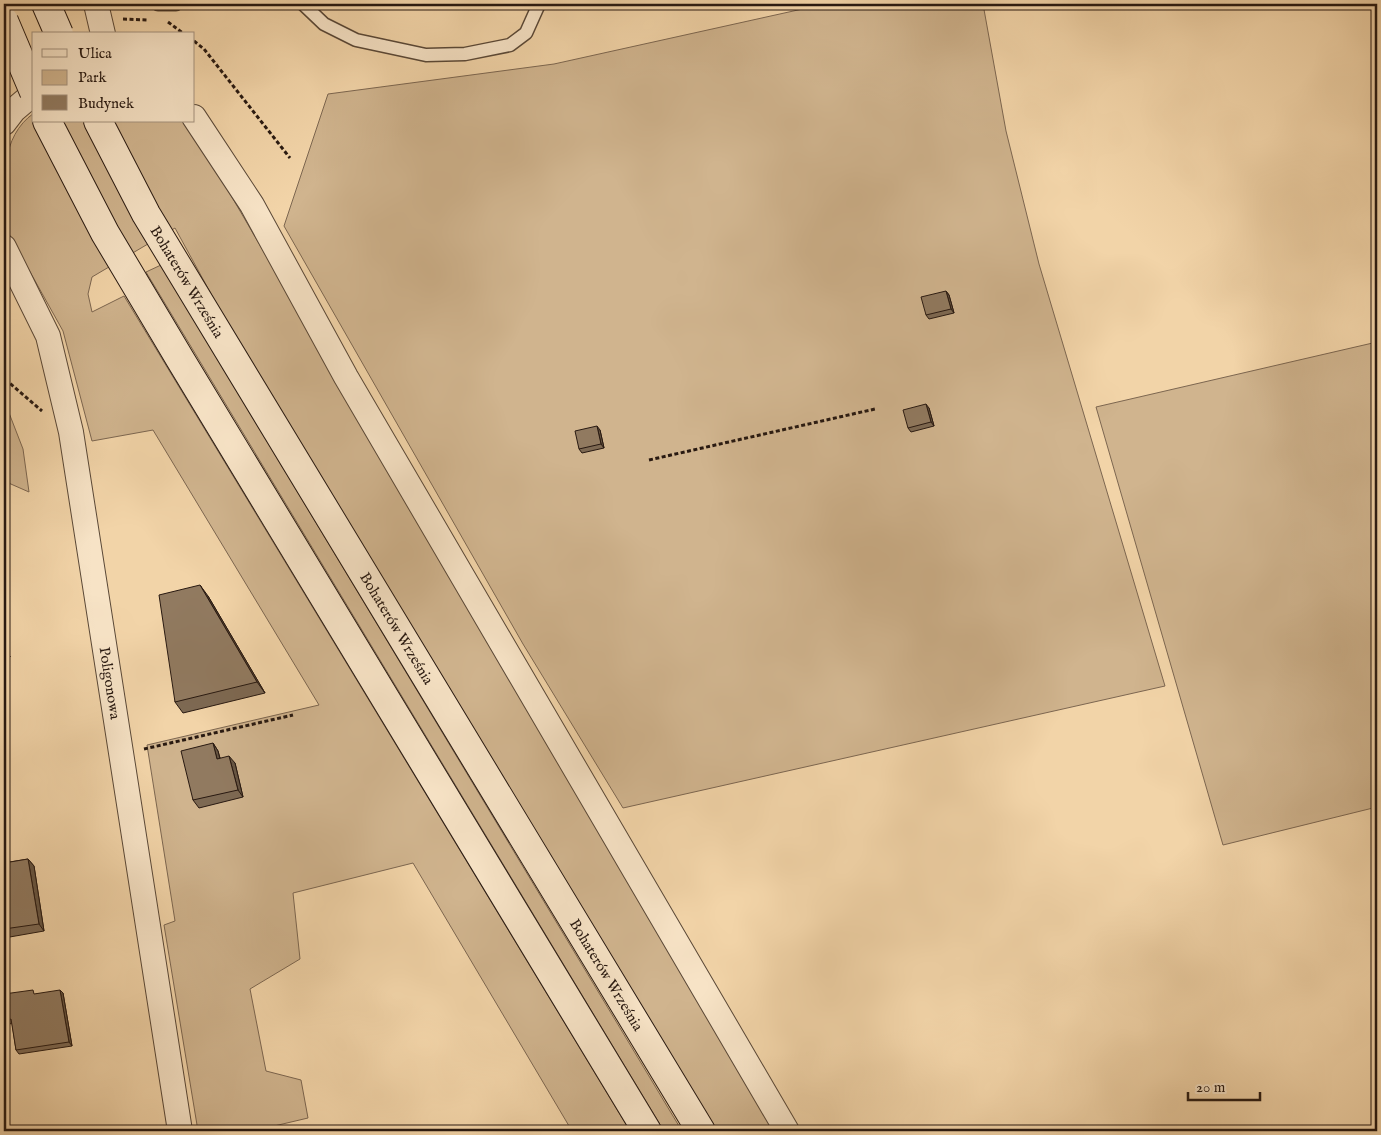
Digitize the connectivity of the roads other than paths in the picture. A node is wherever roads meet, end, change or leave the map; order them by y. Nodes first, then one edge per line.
1 (46, 4) edge
2 (96, 4) edge
3 (158, 4) edge
4 (176, 4) edge
5 (303, 4) edge
6 (539, 4) edge
7 (4, 21) edge
8 (57, 32) edge
9 (103, 32) edge
10 (32, 87) edge
11 (32, 94) edge
12 (197, 120) edge
13 (48, 122) edge
14 (99, 122) edge
15 (4, 123) edge
16 (4, 247) edge
17 (180, 1131) edge
18 (647, 1131) edge
19 (701, 1131) edge
20 (787, 1131) edge

1 - 8 main road, bridge
2 - 9 street
3 - 4 lane
5 - 6 lane
7 - 10 main road, bridge
11 - 15 street
12 - 20 street
13 - 18 main road
14 - 19 main road, Bohaterów Września
16 - 17 street, Poligonowa

